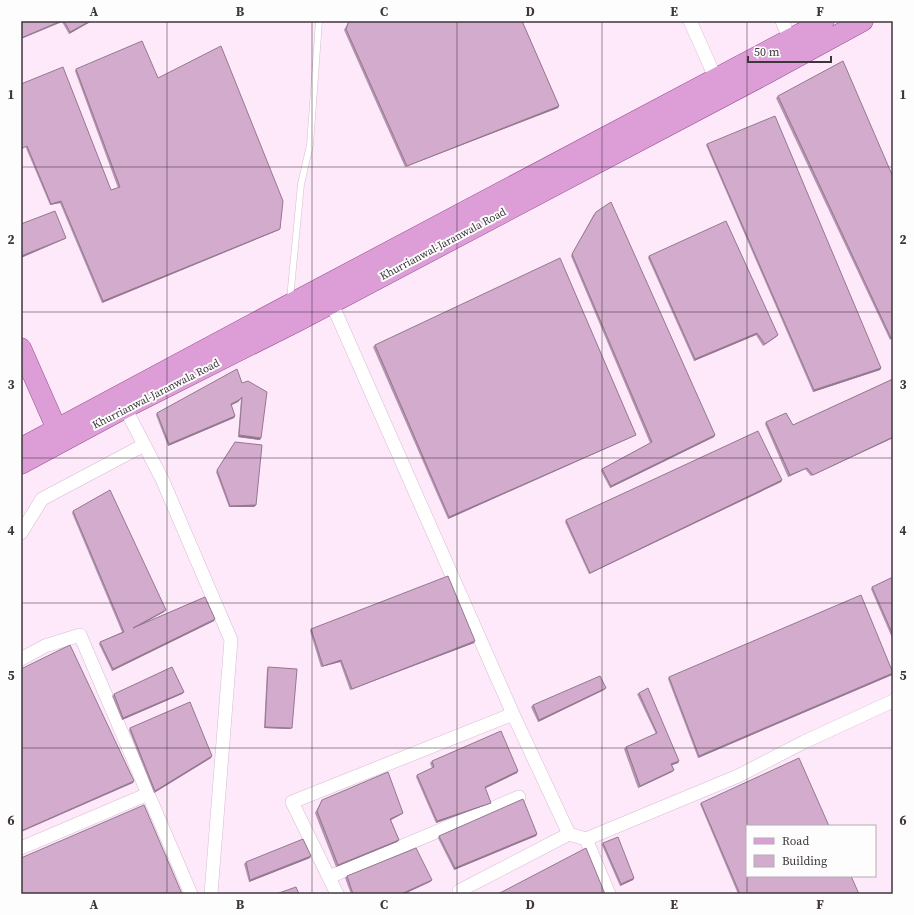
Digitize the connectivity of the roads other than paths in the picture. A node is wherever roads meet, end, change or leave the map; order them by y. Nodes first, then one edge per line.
1 (319, 21) edge
2 (690, 21) edge
3 (782, 21) edge
4 (824, 21) edge
5 (863, 21) edge
6 (790, 40) junction
7 (716, 79) junction
8 (327, 295) junction
9 (290, 304) junction
10 (21, 348) edge
11 (125, 408) junction
12 (60, 436) junction
13 (144, 445) junction
14 (21, 448) edge
15 (21, 464) edge
16 (21, 533) edge
17 (21, 659) edge
18 (893, 701) edge
19 (513, 714) junction
20 (148, 794) junction
21 (518, 796) dead end
22 (569, 834) junction
23 (586, 839) junction
24 (21, 848) edge
25 (329, 877) junction
26 (191, 894) edge
27 (211, 894) edge
28 (337, 894) edge
29 (460, 894) edge
30 (609, 894) edge

1 - 9 lane
2 - 7 street
3 - 6 street
4 - 6 main road, Khurrianwal-Jaranwala Road
5 - 8 main road, Khurrianwal-Jaranwala Road
6 - 7 main road, Khurrianwal-Jaranwala Road
7 - 8 main road, Khurrianwal-Jaranwala Road
8 - 9 main road, Khurrianwal-Jaranwala Road
8 - 11 main road, Khurrianwal-Jaranwala Road
8 - 19 street
9 - 12 main road, Khurrianwal-Jaranwala Road
10 - 12 main road
11 - 12 main road, Khurrianwal-Jaranwala Road
11 - 13 street
12 - 14 main road, Khurrianwal-Jaranwala Road
12 - 15 main road, Khurrianwal-Jaranwala Road
13 - 16 street
13 - 27 street
17 - 20 street
18 - 23 street
19 - 22 street
19 - 25 street
20 - 24 street
20 - 26 street
21 - 25 street
22 - 23 street
22 - 29 street
23 - 30 street
25 - 28 street

